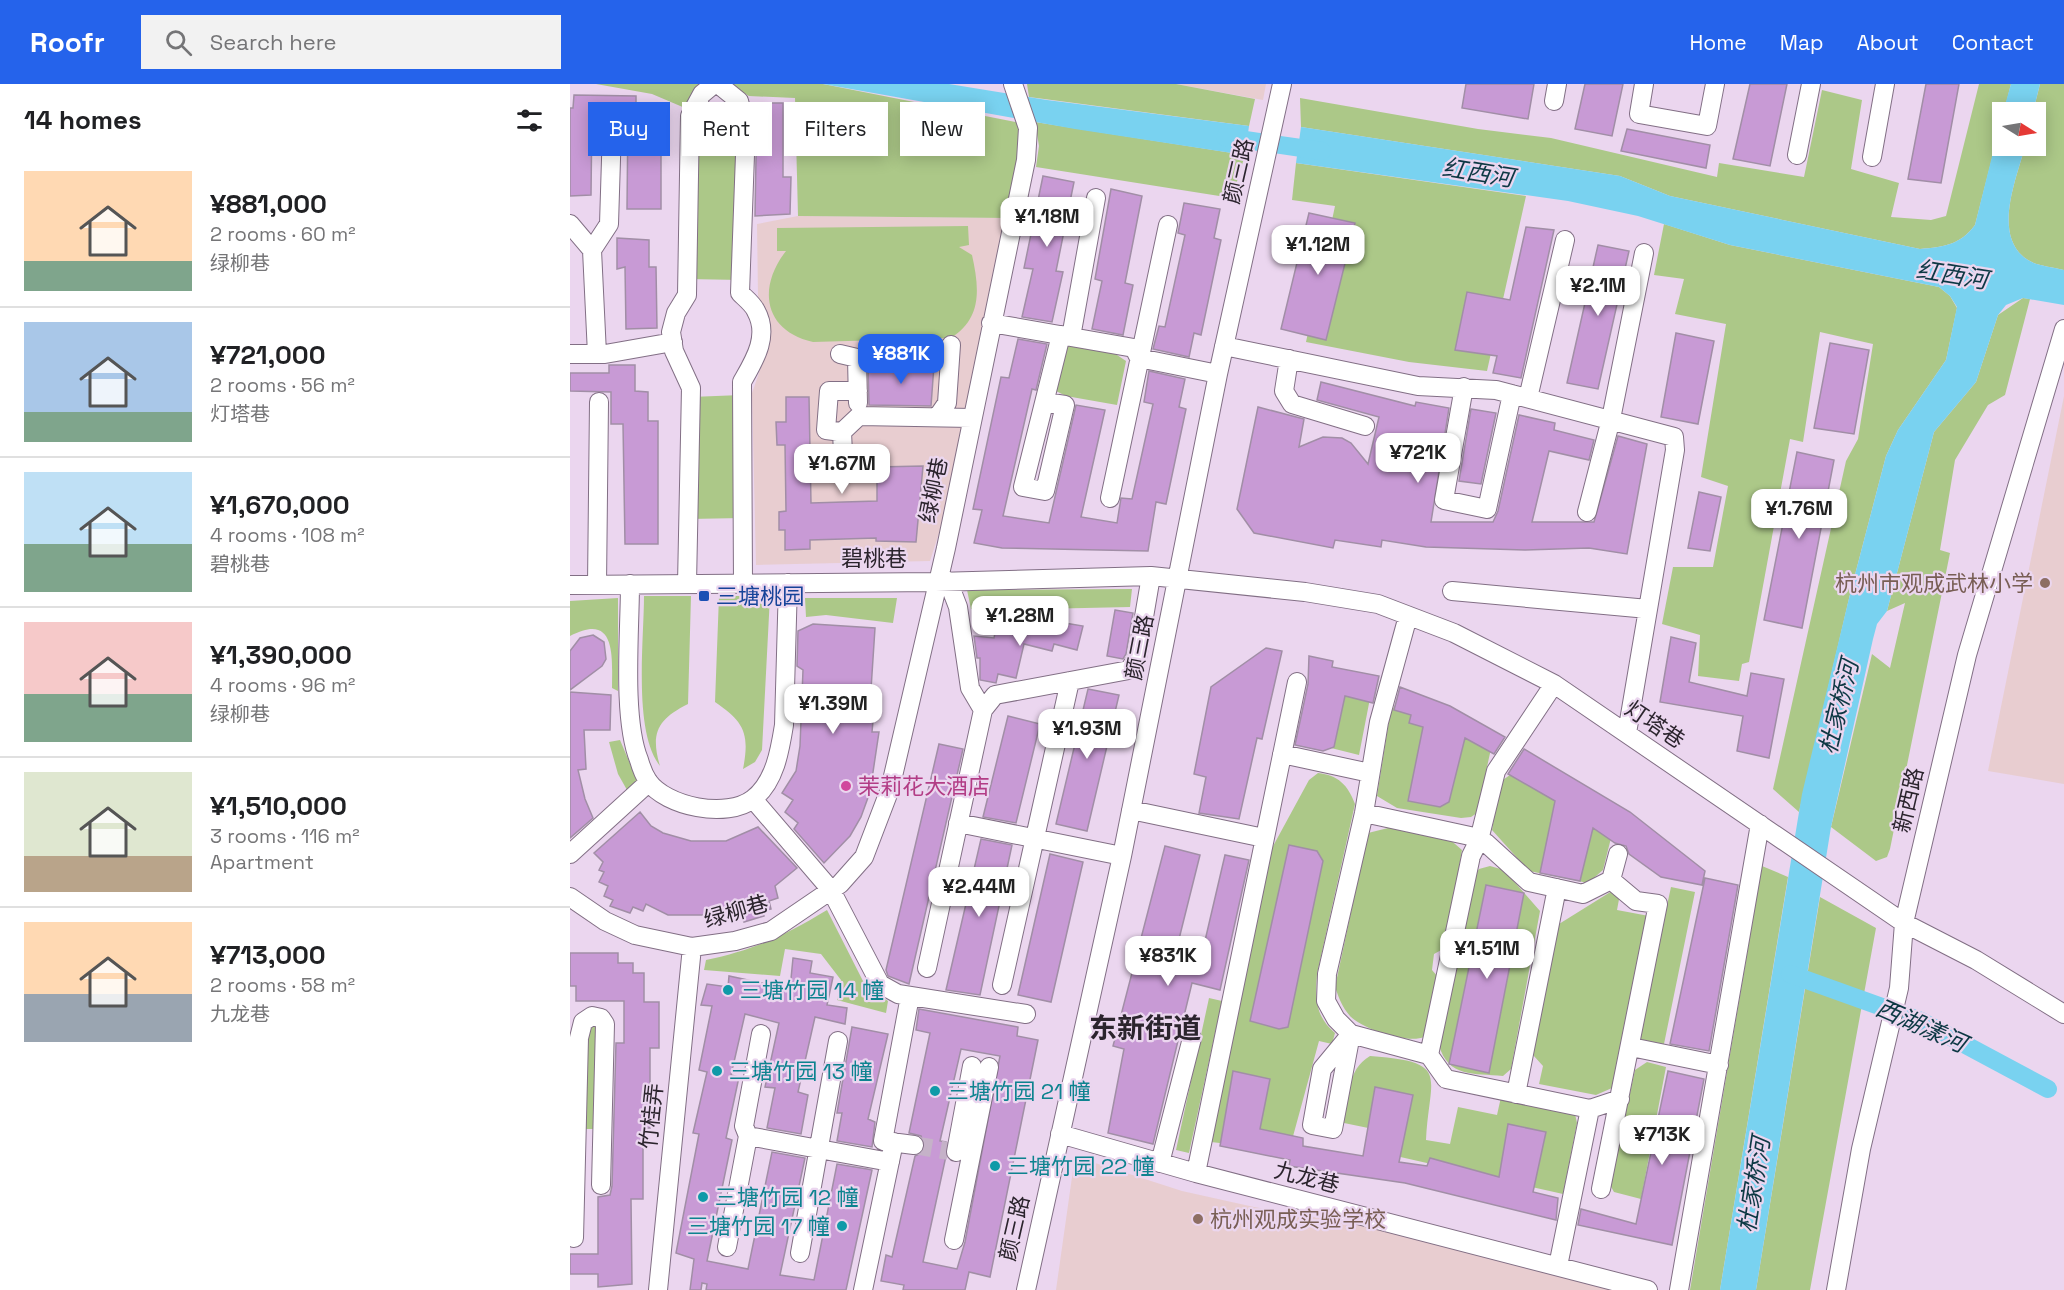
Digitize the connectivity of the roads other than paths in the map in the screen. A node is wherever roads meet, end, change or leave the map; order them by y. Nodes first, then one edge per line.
1 (716, 84) edge
2 (1013, 84) edge
3 (1282, 84) edge
4 (1644, 84) edge
5 (1715, 84) edge
6 (1810, 84) edge
7 (1885, 84) edge
8 (1797, 155) dead end
9 (611, 156) edge
10 (1872, 157) dead end
11 (1096, 198) dead end
12 (570, 224) edge
13 (1168, 225) dead end
14 (1566, 240) dead end
15 (592, 249) junction
16 (1644, 254) dead end
17 (991, 323) junction
18 (2064, 329) edge
19 (1066, 336) junction
20 (673, 342) junction
21 (951, 345) dead end
22 (1224, 346) junction
23 (570, 354) edge
24 (597, 354) junction
25 (840, 354) dead end
26 (1139, 358) junction
27 (1289, 359) junction
28 (1218, 374) junction
29 (1464, 387) junction
30 (858, 391) junction
31 (1520, 396) junction
32 (599, 402) dead end
33 (1045, 402) dead end
34 (859, 416) junction
35 (938, 416) junction
36 (972, 418) junction
37 (1611, 419) junction
38 (1365, 426) dead end
39 (842, 432) junction
40 (844, 475) dead end
41 (1110, 498) dead end
42 (1587, 512) dead end
43 (1151, 576) junction
44 (1178, 579) junction
45 (942, 582) junction
46 (788, 583) junction
47 (630, 584) junction
48 (687, 584) junction
49 (743, 584) junction
50 (570, 585) edge
51 (597, 585) junction
52 (1452, 591) dead end
53 (1648, 609) junction
54 (1408, 616) junction
55 (1070, 681) junction
56 (1297, 682) dead end
57 (1554, 684) junction
58 (983, 710) junction
59 (1627, 733) junction
60 (1282, 754) junction
61 (1371, 773) junction
62 (649, 782) junction
63 (753, 799) junction
64 (1131, 810) junction
65 (1364, 813) junction
66 (958, 823) junction
67 (1760, 824) junction
68 (1035, 837) junction
69 (1264, 838) junction
70 (1479, 840) junction
71 (570, 854) edge
72 (1618, 854) dead end
73 (1122, 856) junction
74 (1611, 880) junction
75 (1557, 888) junction
76 (831, 890) junction
77 (570, 897) edge
78 (1904, 923) junction
79 (692, 947) junction
80 (927, 968) dead end
81 (1002, 985) dead end
82 (910, 996) junction
83 (1026, 1014) dead end
84 (2064, 1014) edge
85 (761, 1034) dead end
86 (1192, 1038) dead end
87 (838, 1041) dead end
88 (1631, 1047) junction
89 (1429, 1055) junction
90 (1719, 1065) junction
91 (981, 1067) dead end
92 (1516, 1094) junction
93 (1620, 1099) junction
94 (1590, 1109) junction
95 (1060, 1134) junction
96 (573, 1136) edge
97 (748, 1136) junction
98 (603, 1137) junction
99 (894, 1142) junction
100 (914, 1145) tunnel mouth
101 (819, 1149) junction
102 (1581, 1152) junction
103 (1608, 1157) junction
104 (890, 1162) junction
105 (1160, 1163) junction
106 (1196, 1173) junction
107 (602, 1185) dead end
108 (1601, 1189) dead end
109 (574, 1238) dead end
110 (954, 1240) dead end
111 (727, 1247) dead end
112 (800, 1253) dead end
113 (1558, 1266) junction
114 (658, 1290) edge
115 (863, 1290) edge
116 (1026, 1290) edge
117 (1648, 1290) edge
118 (1679, 1290) edge
119 (1836, 1290) edge

1 - 20 street
1 - 49 street
2 - 17 street, 绿柳巷
3 - 22 street, 颜三路
4 - 5 street
6 - 8 street
7 - 10 street
9 - 15 street
11 - 19 street
12 - 15 street
13 - 26 street
14 - 31 street
15 - 24 street
16 - 37 street
17 - 19 street
17 - 36 street, 绿柳巷
18 - 78 street, 新西路
19 - 26 street
19 - 33 street
20 - 24 street
20 - 48 street
21 - 35 street
22 - 27 street
22 - 28 street, 颜三路
23 - 24 street
25 - 30 street
26 - 28 street
26 - 41 street
27 - 29 street
27 - 38 street
28 - 44 street, 颜三路
29 - 31 street
29 - 31 street
30 - 34 street
30 - 39 street
31 - 37 street
32 - 51 street
34 - 35 street
34 - 39 street
35 - 36 street
36 - 45 street, 绿柳巷
37 - 42 street
37 - 53 street
39 - 40 street
43 - 44 street, 碧桃巷
43 - 45 street, 碧桃巷
43 - 55 street
44 - 54 street, 灯塔巷
44 - 64 street, 颜三路
45 - 46 street, 碧桃巷
45 - 58 street
45 - 76 street, 绿柳巷
46 - 49 street, 碧桃巷
46 - 63 street
47 - 48 street, 碧桃巷
47 - 51 street, 碧桃巷
47 - 62 street
48 - 49 street, 碧桃巷
50 - 51 street, 碧桃巷
52 - 53 street
53 - 59 street
54 - 57 street, 灯塔巷
54 - 61 street
55 - 58 street
55 - 68 street
56 - 60 street
57 - 59 street, 灯塔巷
57 - 70 street
58 - 66 street
59 - 67 street, 灯塔巷
60 - 61 street
60 - 69 street
61 - 65 street
62 - 63 street
62 - 71 street
63 - 76 street
64 - 69 street
64 - 73 street, 颜三路
65 - 70 street
65 - 89 street
66 - 68 street
66 - 80 street
67 - 78 street, 灯塔巷
67 - 90 street
68 - 73 street
68 - 81 street
69 - 106 street
70 - 75 street
70 - 89 street
72 - 74 street
73 - 95 street, 颜三路
74 - 75 street
74 - 88 street
75 - 92 street
76 - 79 street, 绿柳巷
76 - 82 street
77 - 79 street, 绿柳巷
78 - 84 street, 灯塔巷
78 - 119 street, 新西路
79 - 114 street, 竹桂弄
82 - 83 street
82 - 99 street
85 - 97 street
86 - 105 street
87 - 101 street
88 - 90 street
88 - 93 street
89 - 92 street
90 - 118 street
91 - 110 street
92 - 94 street
93 - 94 street
93 - 103 street
94 - 102 street
95 - 105 street, 九龙巷
95 - 116 street, 颜三路
96 - 98 street
96 - 98 street
96 - 109 street
97 - 101 street
97 - 111 street
98 - 107 street
99 - 100 street
99 - 104 street
101 - 104 street
101 - 112 street
102 - 103 street
102 - 113 street
103 - 108 street
104 - 115 street
105 - 106 street, 九龙巷
106 - 113 street, 九龙巷
113 - 117 street, 九龙巷

